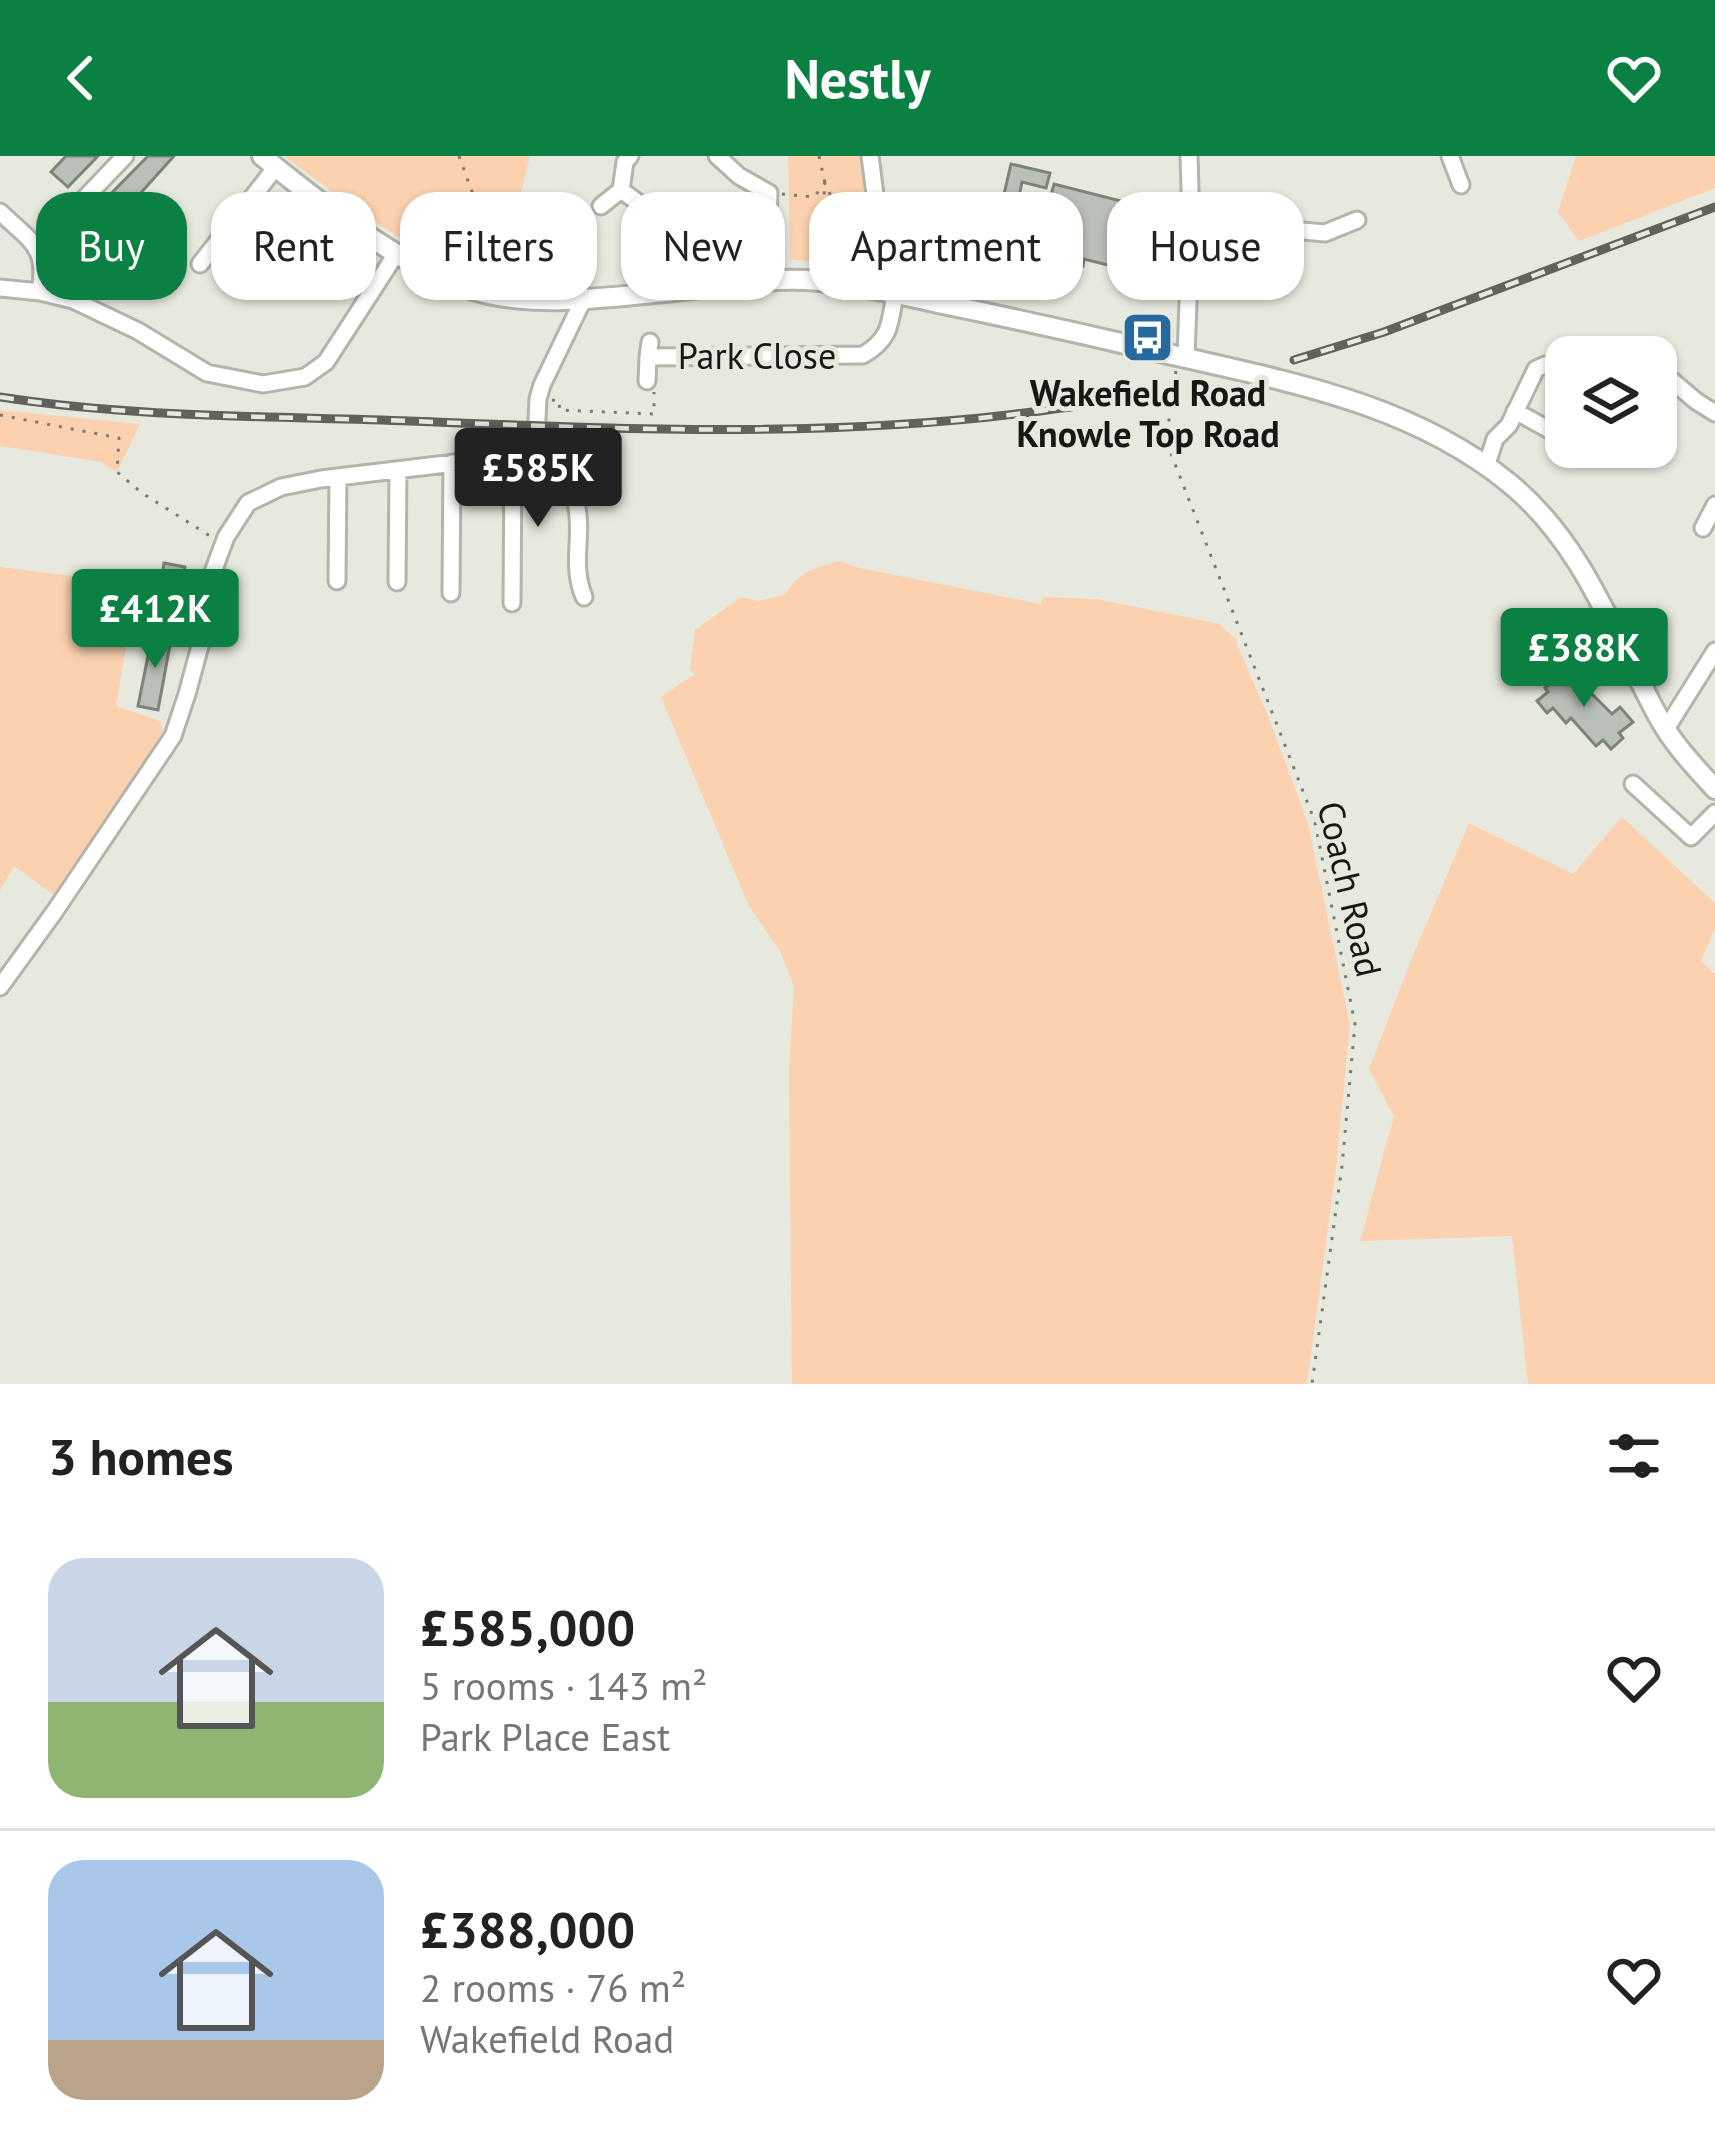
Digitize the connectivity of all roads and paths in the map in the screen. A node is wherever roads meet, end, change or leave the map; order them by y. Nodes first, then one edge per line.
1 (124, 156) edge
2 (459, 156) edge
3 (630, 156) edge
4 (717, 156) edge
5 (819, 156) edge
6 (869, 156) edge
7 (1189, 156) edge
8 (1450, 156) edge
9 (269, 162) edge
10 (825, 183) junction
11 (1461, 185) dead end
12 (621, 190) junction
13 (90, 192) edge
14 (472, 192) edge
15 (624, 192) edge
16 (767, 192) edge
17 (824, 192) edge
18 (830, 192) edge
19 (874, 192) edge
20 (1190, 192) edge
21 (785, 194) edge
22 (601, 206) dead end
23 (0, 212) edge
24 (1358, 220) dead end
25 (1304, 231) edge
26 (36, 246) edge
27 (397, 254) junction
28 (400, 256) edge
29 (200, 264) dead end
30 (0, 288) edge
31 (36, 292) edge
32 (73, 300) edge
33 (583, 300) edge
34 (886, 300) edge
35 (922, 300) edge
36 (1186, 300) edge
37 (1182, 356) junction
38 (1545, 365) edge
39 (647, 381) joint
40 (1677, 385) edge
41 (538, 399) junction
42 (1515, 411) junction
43 (1715, 413) edge
44 (0, 415) edge
45 (1545, 427) edge
46 (536, 439) junction
47 (513, 456) junction
48 (452, 463) junction
49 (1486, 467) junction
50 (398, 470) junction
51 (338, 477) junction
52 (1715, 505) edge
53 (1703, 528) dead end
54 (224, 543) junction
55 (337, 581) dead end
56 (397, 582) dead end
57 (451, 593) dead end
58 (584, 597) dead end
59 (512, 604) dead end
60 (1623, 646) junction
61 (1715, 651) edge
62 (1592, 679) dead end
63 (1666, 729) junction
64 (1633, 784) dead end
65 (1715, 789) edge
66 (1715, 813) edge
67 (0, 987) edge
68 (1312, 1384) edge

1 - 13 street
2 - 14 path
3 - 12 street
4 - 16 street
5 - 10 path
6 - 19 street, Park Close
7 - 20 street
8 - 11 street
9 - 27 main road
9 - 29 street
10 - 17 path
10 - 18 path
10 - 21 path
12 - 15 street
12 - 22 street
23 - 26 street
24 - 25 street
27 - 28 main road
27 - 32 street
30 - 31 street
33 - 41 street
34 - 39 street, Park Close
35 - 37 main road
36 - 37 street
37 - 49 main road
37 - 68 path, Coach Road
38 - 42 street
39 - 41 path
40 - 43 street
41 - 46 street
42 - 45 street
42 - 49 street
44 - 54 path
46 - 47 street
46 - 58 street
47 - 48 street
47 - 59 street
48 - 50 street
48 - 57 street
49 - 60 main road
50 - 51 street
50 - 56 street
51 - 54 street
51 - 55 street
52 - 53 street
54 - 67 street
60 - 62 street
60 - 63 main road
61 - 63 street
63 - 65 main road
64 - 66 street

